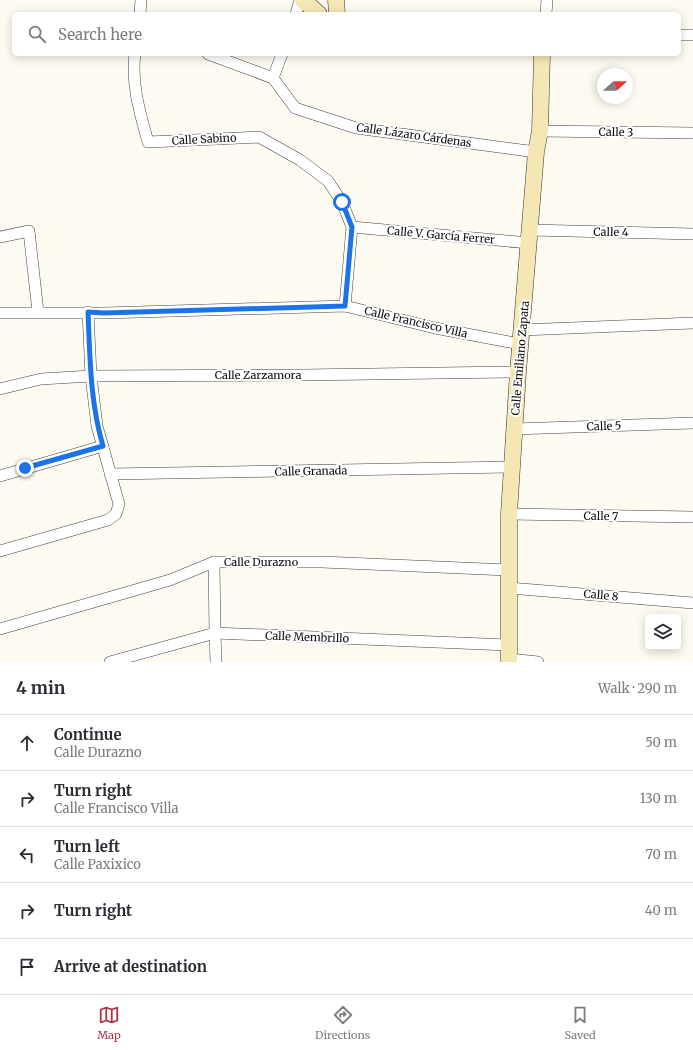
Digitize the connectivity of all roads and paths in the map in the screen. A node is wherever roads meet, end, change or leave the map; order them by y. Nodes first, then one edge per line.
1 (141, 0) edge
2 (302, 0) edge
3 (336, 0) edge
4 (547, 0) edge
5 (140, 12) edge
6 (297, 12) edge
7 (316, 12) edge
8 (337, 12) edge
9 (546, 12) edge
10 (681, 35) edge
11 (693, 35) edge
12 (135, 56) edge
13 (213, 56) edge
14 (281, 56) edge
15 (542, 56) edge
16 (273, 78) junction
17 (540, 131) junction
18 (693, 133) edge
19 (536, 152) junction
20 (352, 227) junction
21 (693, 234) edge
22 (530, 237) junction
23 (0, 238) edge
24 (345, 306) junction
25 (38, 312) junction
26 (88, 312) junction
27 (0, 313) edge
28 (693, 323) edge
29 (521, 337) junction
30 (518, 372) junction
31 (91, 376) junction
32 (0, 389) edge
33 (693, 423) edge
34 (514, 429) junction
35 (103, 446) junction
36 (512, 467) junction
37 (110, 474) junction
38 (0, 476) edge
39 (509, 514) junction
40 (693, 517) edge
41 (0, 551) edge
42 (214, 562) junction
43 (508, 570) junction
44 (509, 588) junction
45 (693, 603) edge
46 (0, 629) edge
47 (214, 633) junction
48 (509, 655) edge
49 (110, 662) edge
50 (216, 662) edge
51 (538, 662) edge

1 - 5 street
2 - 6 street
2 - 7 main road
3 - 8 main road
4 - 9 street
10 - 11 street
12 - 20 street, Calle Sabino
13 - 16 street
14 - 16 street
15 - 17 main road, Calle Emiliano Zapata
16 - 19 street, Calle Lázaro Cárdenas
17 - 18 street, Calle 3
17 - 19 main road, Calle Emiliano Zapata
19 - 22 main road, Calle Emiliano Zapata
20 - 22 street, Calle V. García Ferrer
20 - 24 street
21 - 22 street, Calle 4
22 - 29 main road, Calle Emiliano Zapata
23 - 25 street
24 - 26 street, Calle Francisco Villa
24 - 29 street, Calle Francisco Villa
25 - 26 street, Calle Francisco Villa
25 - 27 street, Calle Francisco Villa
26 - 31 street
28 - 29 street
29 - 30 main road, Calle Emiliano Zapata
30 - 31 street, Calle Zarzamora
30 - 34 main road, Calle Emiliano Zapata
31 - 32 street, Calle Zarzamora
31 - 35 street
33 - 34 street, Calle 5
34 - 36 main road, Calle Emiliano Zapata
35 - 37 street
35 - 38 street
36 - 37 street, Calle Granada
36 - 39 main road, Calle Emiliano Zapata
37 - 41 street
39 - 40 street, Calle 7
39 - 43 main road, Calle Emiliano Zapata
42 - 43 street, Calle Durazno
42 - 46 street, Calle Durazno
42 - 47 street
43 - 44 main road, Calle Emiliano Zapata
44 - 45 street, Calle 8
44 - 48 main road, Calle Emiliano Zapata
47 - 48 street, Calle Membrillo
47 - 49 street, Calle Membrillo
47 - 50 street
48 - 51 street, Calle Membrillo

